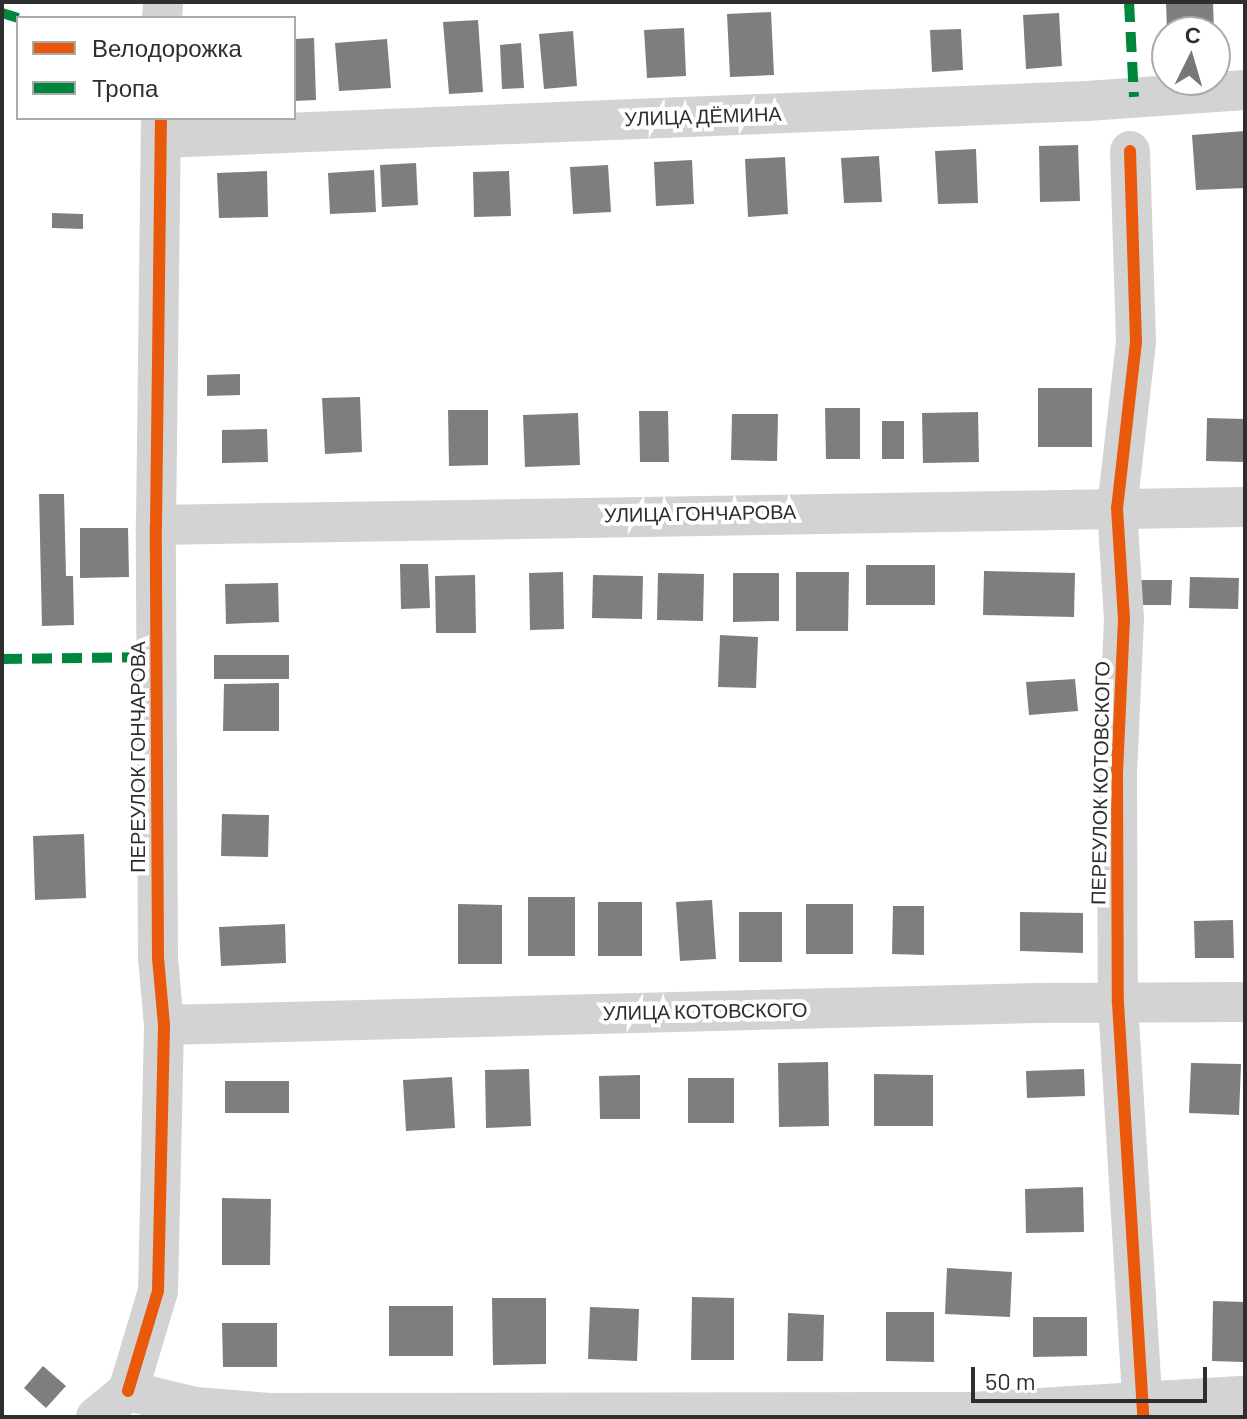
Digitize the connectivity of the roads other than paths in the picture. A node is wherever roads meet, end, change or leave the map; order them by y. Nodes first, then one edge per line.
1 (1151, 96) joint
2 (1087, 101) junction
3 (161, 128) edge
4 (1130, 151) junction
5 (1245, 507) edge
6 (1117, 508) junction
7 (156, 525) junction
8 (1245, 1002) edge
9 (1118, 1003) junction
10 (164, 1025) junction
11 (128, 1391) junction
12 (1245, 1396) edge
13 (1143, 1410) edge
14 (96, 1417) edge

1 - 2 street, УЛИЦА ДЁМИНА
1 - 4 street
2 - 3 street, УЛИЦА ДЁМИНА
2 - 4 street
3 - 7 street, ПЕРЕУЛОК ГОНЧАРОВА
4 - 6 street, ПЕРЕУЛОК КОТОВСКОГО
5 - 6 street, УЛИЦА ГОНЧАРОВА
6 - 7 street, УЛИЦА ГОНЧАРОВА
6 - 9 street, ПЕРЕУЛОК КОТОВСКОГО
7 - 10 street, ПЕРЕУЛОК ГОНЧАРОВА
8 - 9 street, УЛИЦА КОТОВСКОГО
9 - 10 street, УЛИЦА КОТОВСКОГО
9 - 13 street, ПЕРЕУЛОК КОТОВСКОГО
10 - 11 street, ПЕРЕУЛОК ГОНЧАРОВА
11 - 13 street
11 - 14 street
12 - 13 street

